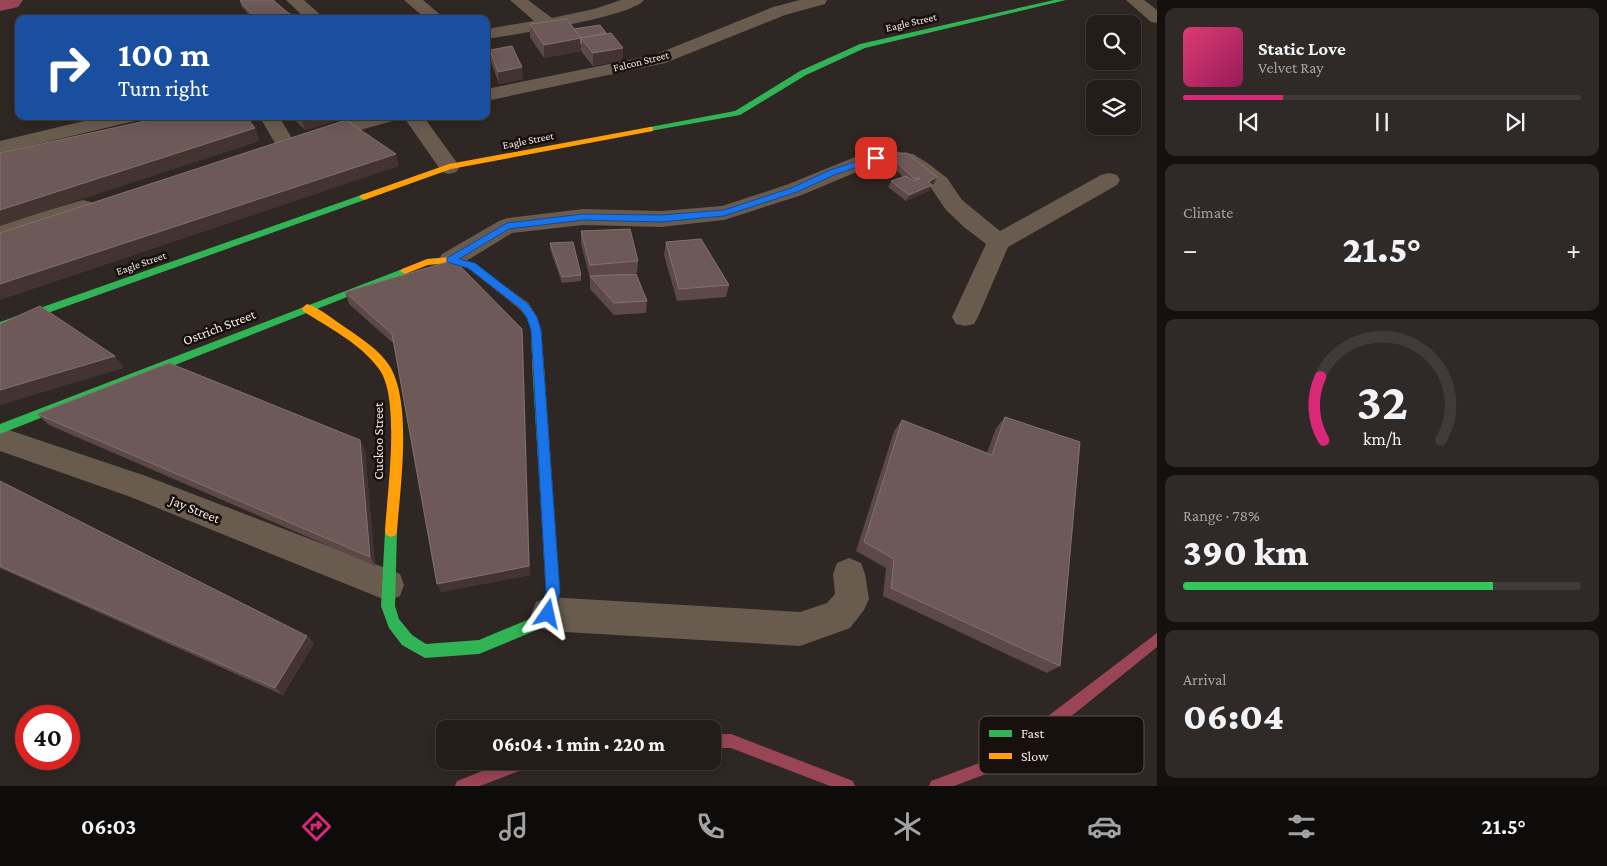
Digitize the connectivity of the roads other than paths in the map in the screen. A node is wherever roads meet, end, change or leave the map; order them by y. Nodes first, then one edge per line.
1 (294, 0) edge
2 (412, 0) edge
3 (518, 0) edge
4 (819, 0) edge
5 (1064, 0) edge
6 (1134, 0) edge
7 (631, 1) edge
8 (312, 15) edge
9 (432, 15) edge
10 (1157, 18) edge
11 (548, 23) junction
12 (490, 33) edge
13 (490, 94) edge
14 (114, 120) edge
15 (270, 120) edge
16 (374, 120) edge
17 (416, 120) edge
18 (0, 146) edge
19 (449, 167) junction
20 (1109, 180) dead end
21 (104, 200) edge
22 (0, 232) edge
23 (999, 242) junction
24 (450, 260) junction
25 (307, 308) junction
26 (965, 317) dead end
27 (0, 326) edge
28 (0, 429) edge
29 (0, 439) edge
30 (849, 574) dead end
31 (388, 585) junction
32 (548, 614) junction

1 - 8 street
2 - 9 street
3 - 11 street
4 - 13 street, Falcon Street
5 - 19 street, Eagle Street
6 - 10 street
7 - 11 street
11 - 12 street
14 - 18 street
15 - 16 street
17 - 19 street
19 - 27 street, Eagle Street
20 - 23 street
21 - 22 street
23 - 24 street
23 - 26 street
24 - 25 street, Ostrich Street
24 - 32 street
25 - 28 street, Ostrich Street
25 - 31 street, Cuckoo Street
29 - 31 street, Jay Street
30 - 32 street
31 - 32 street, Cuckoo Street

